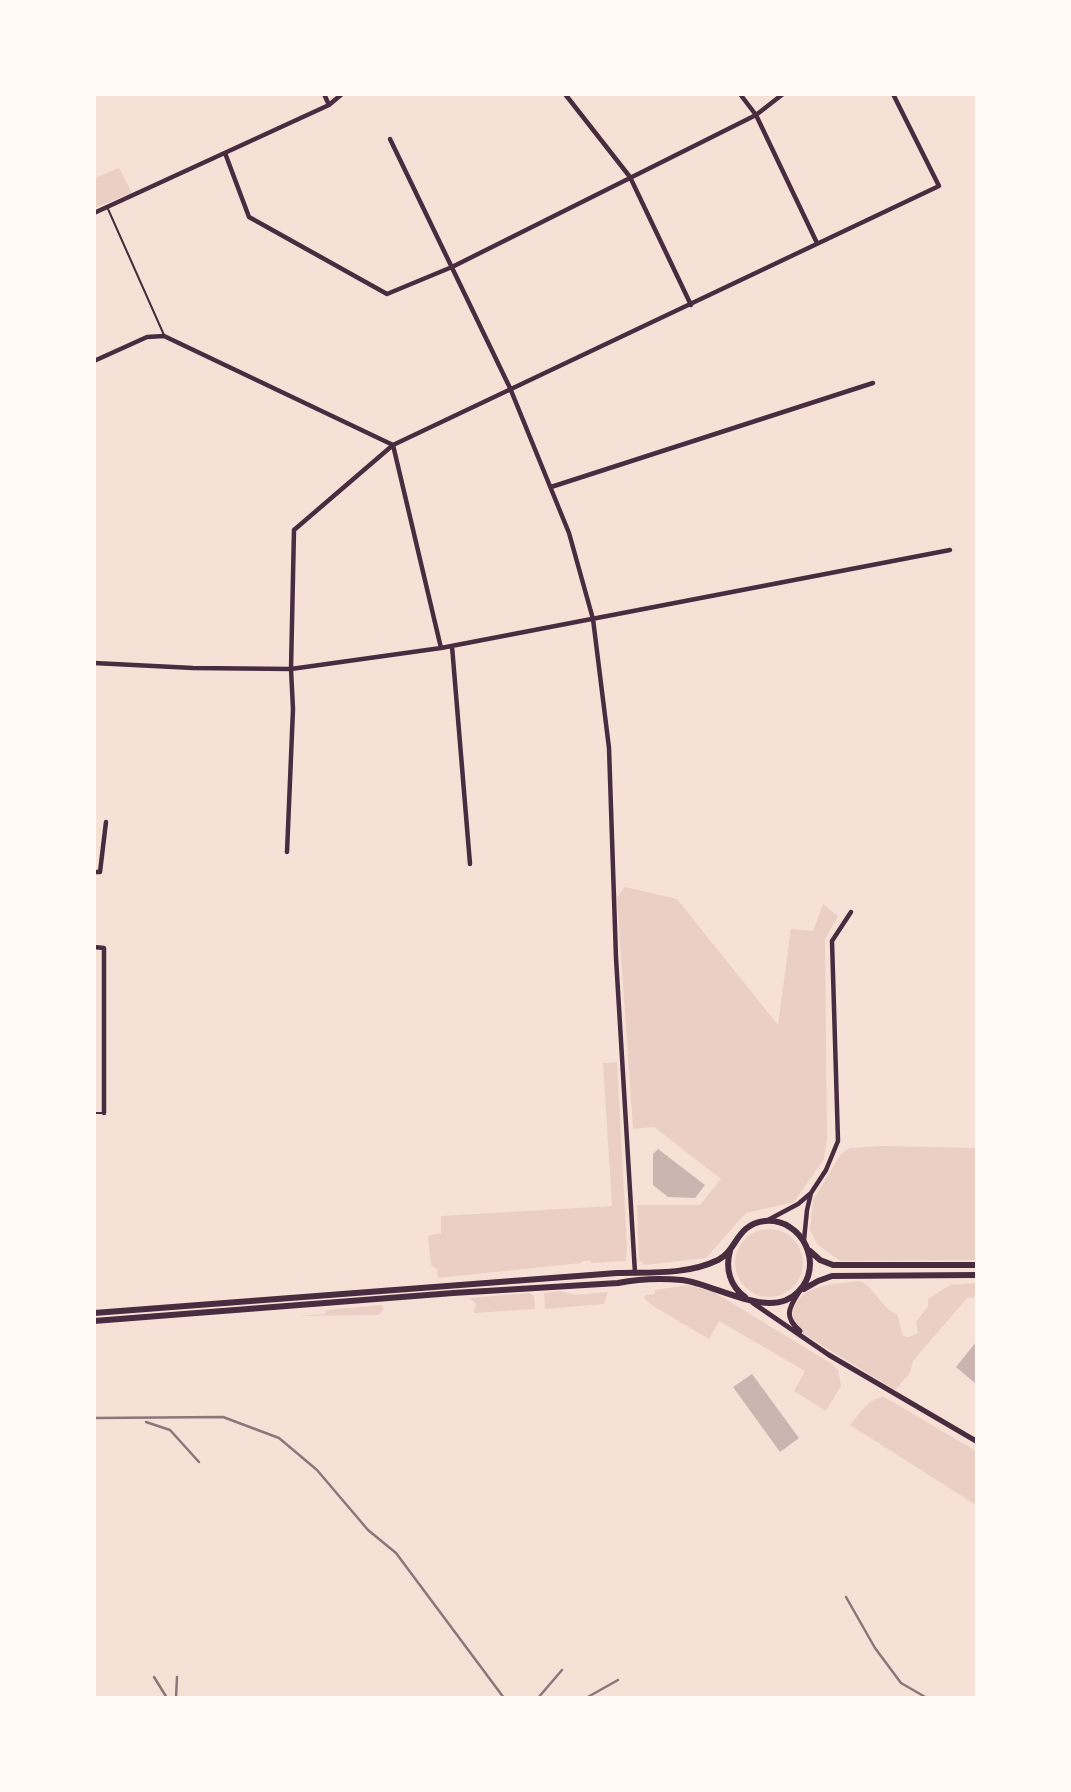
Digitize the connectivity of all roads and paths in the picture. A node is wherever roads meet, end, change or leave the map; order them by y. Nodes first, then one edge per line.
1 (324, 94) edge
2 (342, 94) edge
3 (740, 94) edge
4 (783, 94) edge
5 (892, 94) edge
6 (566, 95) edge
7 (329, 105) junction
8 (756, 116) junction
9 (390, 139) dead end
10 (225, 153) junction
11 (630, 177) junction
12 (107, 207) junction
13 (94, 213) edge
14 (817, 243) junction
15 (452, 267) junction
16 (691, 304) junction
17 (164, 336) junction
18 (94, 361) edge
19 (873, 383) dead end
20 (510, 388) junction
21 (393, 445) junction
22 (551, 487) junction
23 (950, 550) dead end
24 (593, 619) junction
25 (452, 645) junction
26 (441, 648) junction
27 (94, 663) edge
28 (290, 669) junction
29 (106, 822) dead end
30 (287, 852) dead end
31 (470, 864) dead end
32 (94, 872) edge
33 (851, 912) dead end
34 (94, 947) edge
35 (94, 1112) edge
36 (104, 1113) joint
37 (811, 1193) junction
38 (765, 1222) junction
39 (804, 1240) junction
40 (730, 1247) junction
41 (809, 1250) junction
42 (976, 1265) edge
43 (635, 1273) junction
44 (976, 1275) edge
45 (799, 1292) junction
46 (749, 1300) junction
47 (94, 1313) edge
48 (94, 1321) edge
49 (829, 1355) junction
50 (976, 1441) edge

1 - 7 street
2 - 7 street
3 - 8 street
4 - 8 street
5 - 14 street
6 - 11 street
7 - 10 street
8 - 11 street
8 - 14 street
9 - 15 street
10 - 12 street
10 - 15 street
11 - 15 street
11 - 16 street
12 - 13 street
12 - 17 lane
14 - 16 street
15 - 20 street
16 - 20 street
17 - 18 street
17 - 21 street
19 - 22 street
20 - 21 street
20 - 22 street
21 - 26 street
21 - 28 street
22 - 24 street
23 - 24 street
24 - 25 street
24 - 43 street
25 - 26 street
25 - 31 street
26 - 28 street
27 - 28 street
28 - 30 street
29 - 32 street
33 - 37 street
34 - 36 street
35 - 36 lane
37 - 38 street
37 - 39 street
38 - 39 main road
38 - 40 main road
39 - 41 main road
40 - 43 main road
40 - 46 main road
41 - 42 main road
41 - 45 main road
43 - 47 main road
44 - 45 main road
45 - 46 main road
45 - 49 street
46 - 48 main road
46 - 49 street
49 - 50 street

